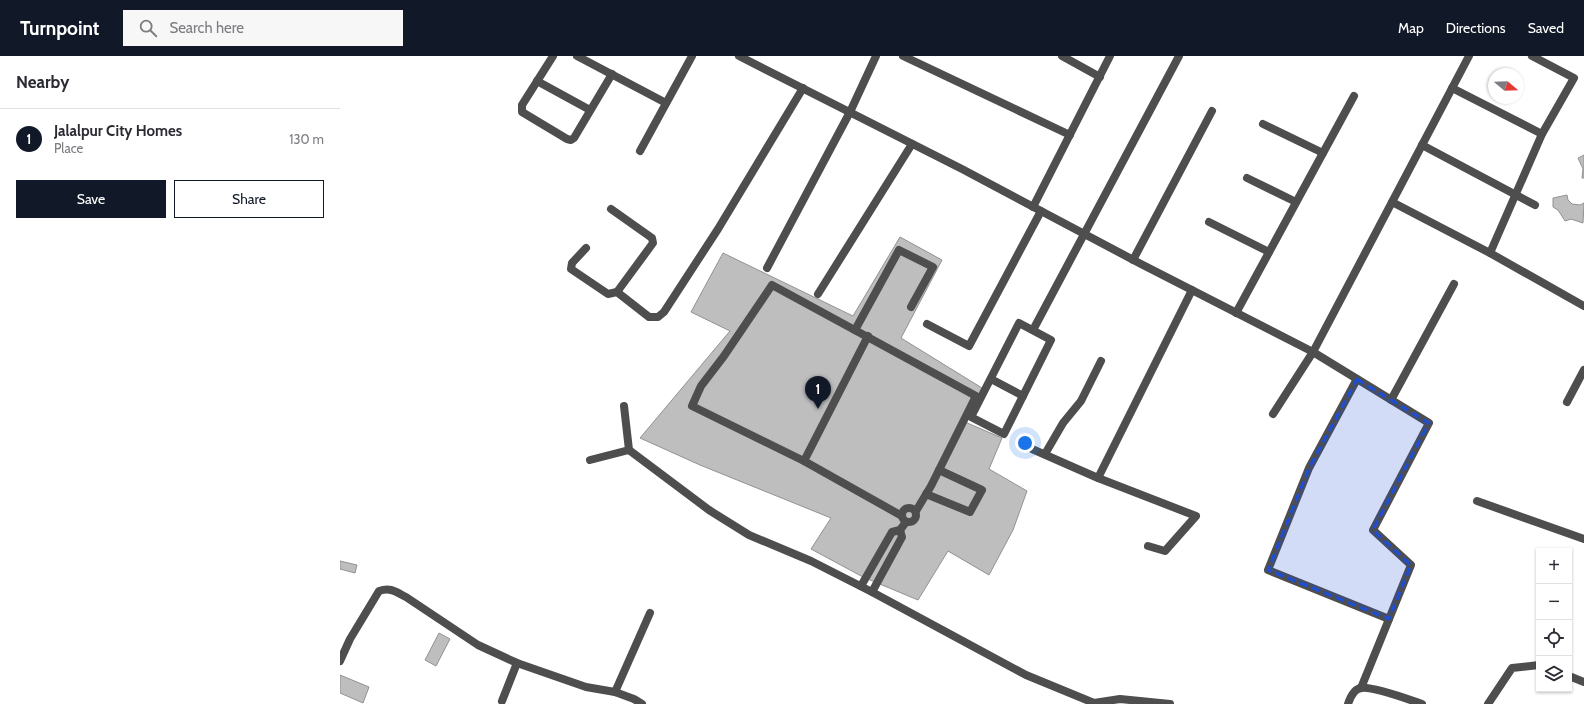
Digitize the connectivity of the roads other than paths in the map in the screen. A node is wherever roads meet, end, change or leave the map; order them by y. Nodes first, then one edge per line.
1 (553, 56) edge
2 (577, 56) edge
3 (692, 56) edge
4 (739, 56) edge
5 (876, 56) edge
6 (903, 56) edge
7 (1062, 56) edge
8 (1110, 56) edge
9 (1179, 56) edge
10 (1469, 56) edge
11 (1532, 56) edge
12 (587, 58) edge
13 (612, 74) junction
14 (1100, 77) junction
15 (537, 81) junction
16 (804, 88) junction
17 (1452, 88) junction
18 (1354, 96) dead end
19 (666, 103) junction
20 (590, 110) junction
21 (1212, 111) dead end
22 (850, 112) junction
23 (1263, 124) dead end
24 (1542, 134) junction
25 (1070, 135) junction
26 (912, 144) junction
27 (1422, 145) junction
28 (640, 151) dead end
29 (1323, 153) junction
30 (1246, 178) dead end
31 (1515, 194) junction
32 (1296, 202) junction
33 (1392, 202) junction
34 (1535, 205) dead end
35 (1033, 206) junction
36 (611, 209) dead end
37 (1041, 211) junction
38 (1209, 222) dead end
39 (1084, 234) junction
40 (586, 248) dead end
41 (1269, 252) junction
42 (1490, 253) junction
43 (1133, 260) junction
44 (767, 268) dead end
45 (1454, 284) dead end
46 (1192, 290) junction
47 (617, 292) junction
48 (818, 294) dead end
49 (1584, 306) edge
50 (911, 307) dead end
51 (1236, 313) junction
52 (928, 324) dead end
53 (855, 330) junction
54 (1033, 330) junction
55 (868, 336) junction
56 (1313, 352) junction
57 (1101, 360) dead end
58 (1584, 370) edge
59 (991, 379) junction
60 (1357, 379) junction
61 (1023, 396) junction
62 (1391, 400) junction
63 (1567, 402) dead end
64 (624, 406) dead end
65 (1273, 414) dead end
66 (1032, 449) dead end
67 (629, 450) junction
68 (1045, 454) junction
69 (590, 460) dead end
70 (804, 461) junction
71 (939, 470) junction
72 (1098, 478) junction
73 (926, 494) junction
74 (1477, 501) dead end
75 (904, 519) junction
76 (900, 530) junction
77 (1584, 539) edge
78 (1148, 546) dead end
79 (861, 586) junction
80 (872, 592) junction
81 (650, 613) dead end
82 (1389, 619) junction
83 (340, 661) edge
84 (517, 664) junction
85 (1536, 666) edge
86 (1572, 677) edge
87 (1584, 682) edge
88 (1361, 688) junction
89 (615, 692) junction
90 (502, 702) dead end
91 (642, 704) edge
92 (1094, 704) edge
93 (1170, 704) edge
94 (1348, 704) edge
95 (1422, 704) edge
96 (1488, 704) edge

1 - 15 street
2 - 12 street
3 - 19 street
4 - 16 street
5 - 22 street
6 - 25 street
7 - 14 street
8 - 14 street
9 - 39 street
10 - 17 street
11 - 24 street
12 - 13 street
13 - 19 street
13 - 20 street
14 - 25 street
15 - 20 street
15 - 20 street
16 - 22 street
16 - 47 street
17 - 24 street
17 - 27 street
18 - 29 street
19 - 28 street
21 - 43 street
22 - 26 street
22 - 44 street
23 - 29 street
24 - 31 street
25 - 35 street
26 - 35 street
26 - 48 street
27 - 31 street
27 - 33 street
29 - 32 street
30 - 32 street
31 - 34 street
31 - 42 street
32 - 41 street
33 - 42 street
33 - 56 street
35 - 37 street
36 - 47 street
37 - 39 street
37 - 52 street
38 - 41 street
39 - 43 street
39 - 54 street
40 - 47 street
41 - 51 street
42 - 49 street
43 - 46 street
45 - 62 street
46 - 51 street
46 - 72 street
50 - 53 street
51 - 56 street
53 - 55 street
53 - 70 street
54 - 59 street
54 - 61 street
55 - 70 street
55 - 71 street
56 - 60 street
56 - 65 street
57 - 68 street
58 - 63 street
59 - 61 street
59 - 61 street
60 - 62 street
60 - 82 street
62 - 82 street
64 - 67 street
66 - 68 street
67 - 69 street
67 - 79 street
68 - 72 street
70 - 75 street
71 - 73 street
71 - 73 street
72 - 78 street
73 - 75 street
74 - 77 street
75 - 76 street
76 - 79 street
76 - 80 street
79 - 80 street
80 - 92 street
81 - 89 street
82 - 88 street
83 - 84 street
84 - 89 street
84 - 90 street
85 - 96 street
86 - 87 street
88 - 94 street
88 - 95 street
89 - 91 street
92 - 93 street

